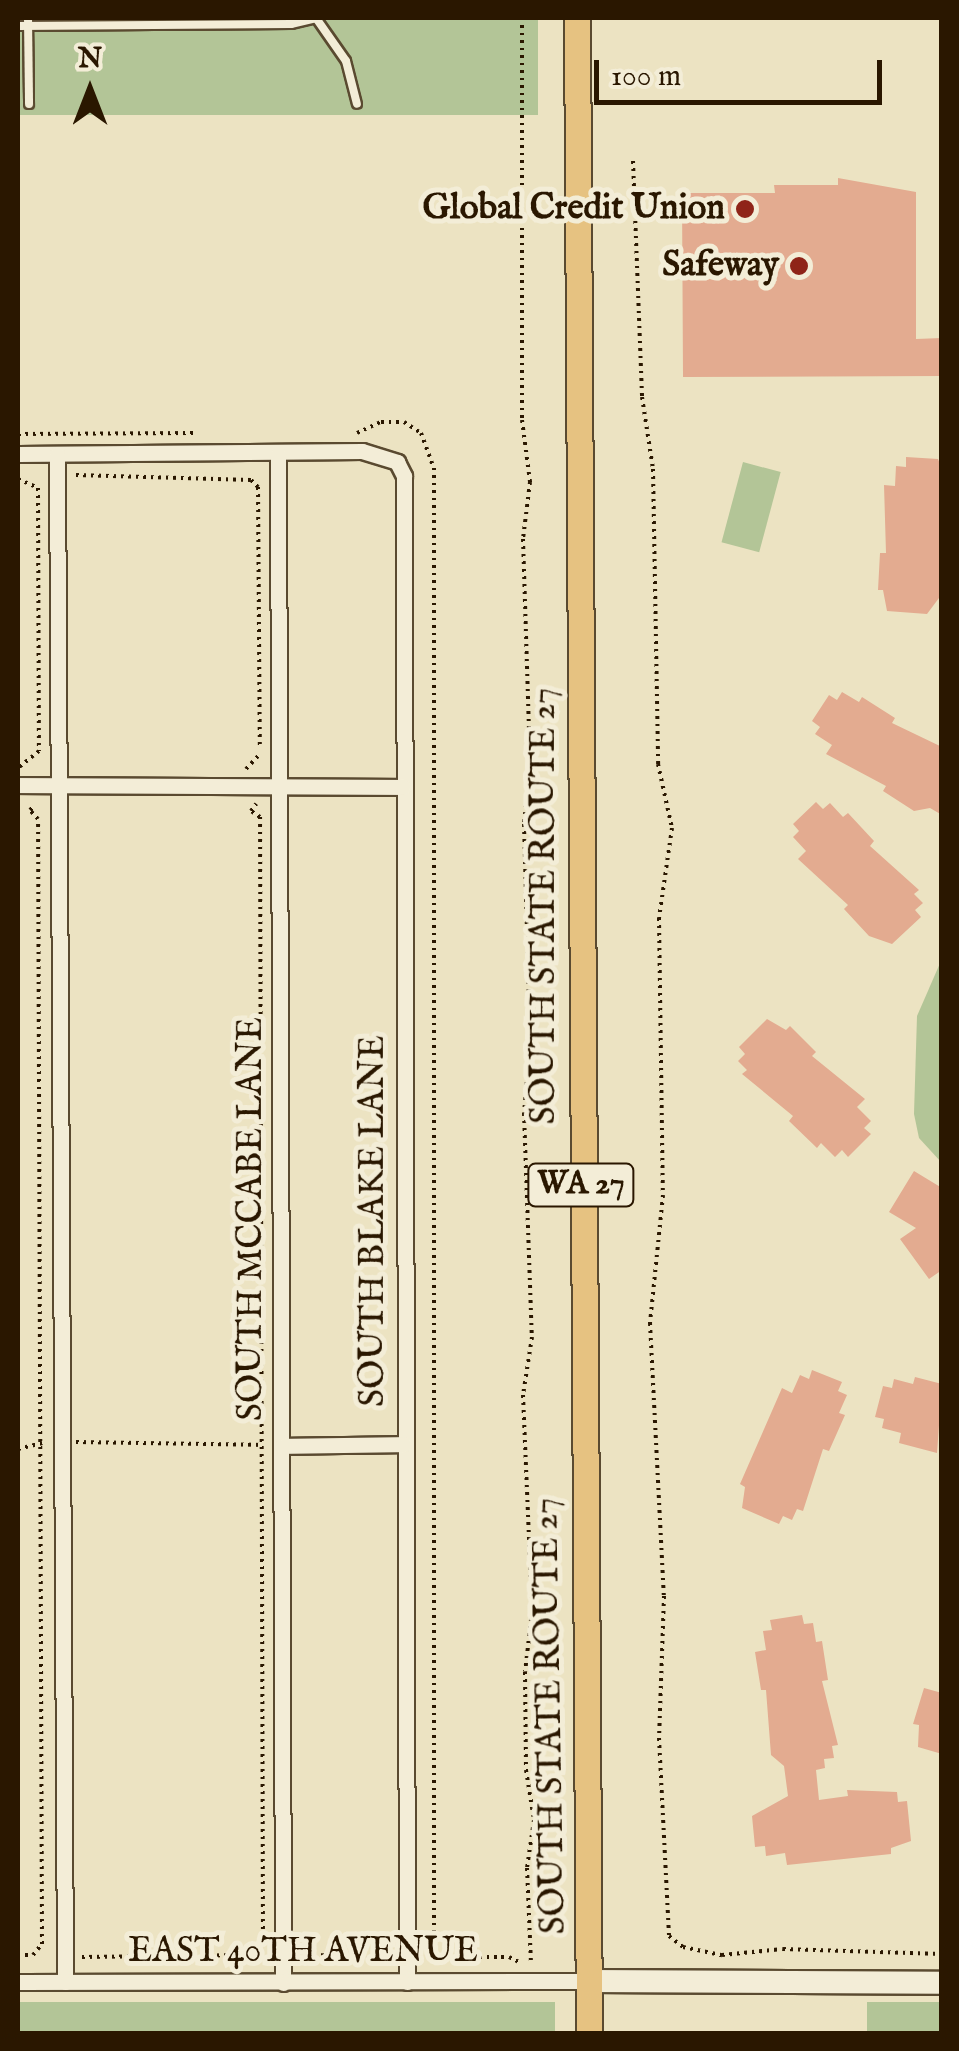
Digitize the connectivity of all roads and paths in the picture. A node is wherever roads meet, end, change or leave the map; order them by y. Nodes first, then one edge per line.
1 (522, 18) edge
2 (577, 18) edge
3 (24, 23) edge
4 (29, 104) dead end
5 (356, 104) dead end
6 (633, 161) dead end
7 (18, 454) edge
8 (57, 454) junction
9 (278, 454) junction
10 (76, 474) dead end
11 (18, 479) edge
12 (18, 768) edge
13 (226, 769) dead end
14 (18, 785) edge
15 (62, 785) junction
16 (403, 787) junction
17 (280, 789) junction
18 (34, 804) dead end
19 (256, 804) dead end
20 (64, 1442) junction
21 (42, 1443) junction
22 (404, 1444) junction
23 (262, 1445) junction
24 (282, 1446) junction
25 (18, 1450) edge
26 (942, 1954) edge
27 (18, 1955) edge
28 (79, 1960) dead end
29 (380, 1960) dead end
30 (297, 1962) dead end
31 (18, 1982) edge
32 (65, 1982) junction
33 (408, 1982) junction
34 (534, 1982) junction
35 (588, 1982) junction
36 (942, 1982) edge
37 (283, 1984) junction
38 (589, 2034) edge

1 - 34 path
2 - 35 main road, SOUTH STATE ROUTE 27 / WA 27
3 - 4 lane
3 - 5 lane
6 - 26 path
7 - 8 street
8 - 9 street
8 - 15 street
9 - 16 street, SOUTH BLAKE LANE
9 - 17 street, SOUTH MCCABE LANE
10 - 13 path
11 - 12 path
14 - 15 street
15 - 17 street
15 - 20 street
16 - 17 street
16 - 22 street, SOUTH BLAKE LANE
17 - 24 street, SOUTH MCCABE LANE
18 - 21 path
19 - 23 path
20 - 21 path
20 - 23 path
20 - 32 street
21 - 25 path
21 - 27 path
22 - 24 street
22 - 33 street, SOUTH BLAKE LANE
23 - 24 path
23 - 28 path
24 - 37 street, SOUTH MCCABE LANE
29 - 30 path
31 - 32 street, EAST 40TH AVENUE
32 - 37 street, EAST 40TH AVENUE
33 - 34 street, EAST 40TH AVENUE
33 - 37 street, EAST 40TH AVENUE
34 - 35 street, EAST 40TH AVENUE
35 - 36 street
35 - 38 main road, SOUTH STATE ROUTE 27 / WA 27

